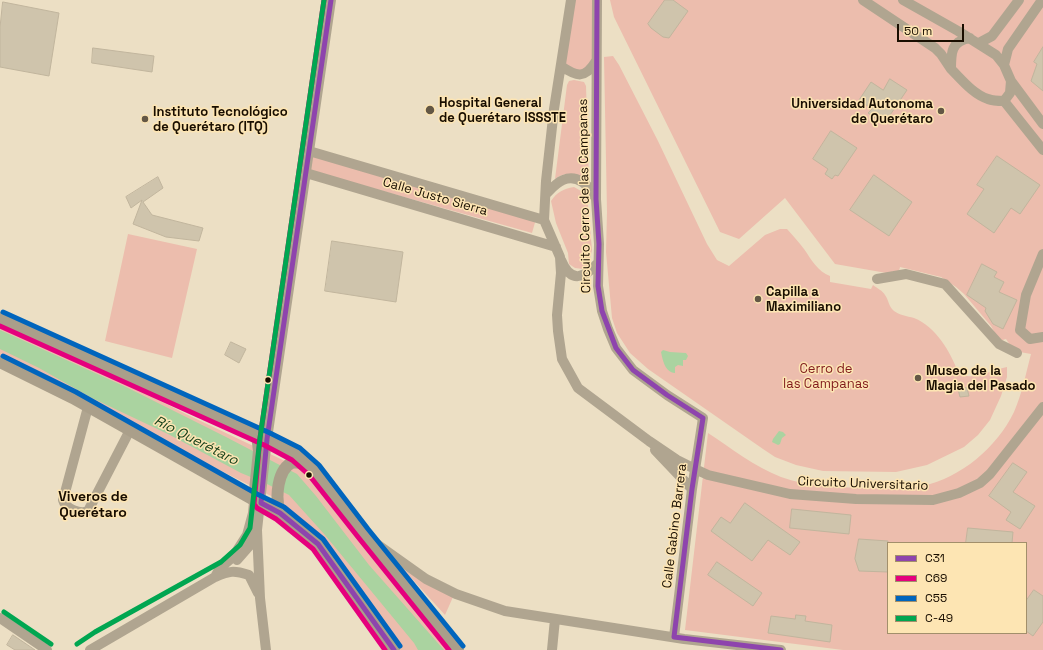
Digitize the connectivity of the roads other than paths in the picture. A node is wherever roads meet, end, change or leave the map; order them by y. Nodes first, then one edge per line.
1 (331, 0) edge
2 (571, 0) edge
3 (597, 0) edge
4 (863, 0) edge
5 (902, 0) edge
6 (1019, 0) edge
7 (1042, 0) edge
8 (974, 41) junction
9 (596, 61) junction
10 (561, 66) junction
11 (1004, 66) junction
12 (951, 69) junction
13 (1011, 81) junction
14 (1004, 101) junction
15 (1043, 124) edge
16 (1043, 150) edge
17 (309, 151) junction
18 (306, 173) junction
19 (546, 194) junction
20 (596, 199) junction
21 (544, 220) junction
22 (558, 252) junction
23 (1043, 254) edge
24 (598, 263) junction
25 (877, 279) dead end
26 (0, 318) edge
27 (1043, 337) edge
28 (1017, 353) dead end
29 (0, 362) edge
30 (88, 407) junction
31 (1043, 407) edge
32 (703, 418) joint
33 (130, 430) junction
34 (262, 437) junction
35 (650, 442) junction
36 (695, 469) junction
37 (314, 470) junction
38 (692, 489) junction
39 (258, 497) junction
40 (280, 513) junction
41 (257, 530) junction
42 (363, 533) junction
43 (216, 574) junction
44 (260, 598) junction
45 (0, 618) edge
46 (555, 619) junction
47 (674, 637) junction
48 (47, 650) edge
49 (81, 650) edge
50 (90, 650) edge
51 (266, 650) edge
52 (394, 650) edge
53 (458, 650) edge
54 (552, 650) edge
55 (781, 650) edge

1 - 17 street
2 - 10 street, Circuito Cerro de las Campanas
3 - 9 street, Circuito Cerro de las Campanas
4 - 12 street
5 - 8 street
6 - 8 street
7 - 11 street
8 - 11 street
8 - 12 street
9 - 10 street
9 - 20 street, Circuito Cerro de las Campanas
10 - 19 street, Circuito Cerro de las Campanas
11 - 13 street
12 - 14 street
13 - 14 street
13 - 15 street
14 - 16 street
17 - 18 street
17 - 21 street, Calle Justo Sierra
18 - 22 street, Calle Justo Sierra
18 - 34 street
19 - 20 street
19 - 21 street, Circuito Cerro de las Campanas
20 - 24 street, Circuito Cerro de las Campanas
21 - 22 street, Circuito Cerro de las Campanas
22 - 24 street
22 - 35 street, Circuito Cerro de las Campanas
23 - 27 street
24 - 32 street, Circuito Cerro de las Campanas
25 - 28 street
26 - 34 main road
29 - 30 main road
30 - 33 main road
30 - 33 street
31 - 36 street, Circuito Universitario
32 - 36 street, Calle Gabino Barrera
33 - 39 main road
34 - 37 main road
34 - 39 main road
35 - 36 street, Circuito Cerro de las Campanas
35 - 38 street
36 - 38 street, Calle Gabino Barrera
37 - 40 main road
37 - 42 main road
38 - 47 street, Calle Gabino Barrera
39 - 40 main road
39 - 41 street
39 - 43 street
40 - 52 main road
41 - 43 street
41 - 44 street
42 - 46 street
42 - 53 main road
43 - 44 street
43 - 49 street
43 - 50 street
44 - 51 street
45 - 48 street
46 - 47 street
46 - 54 street
47 - 55 street

